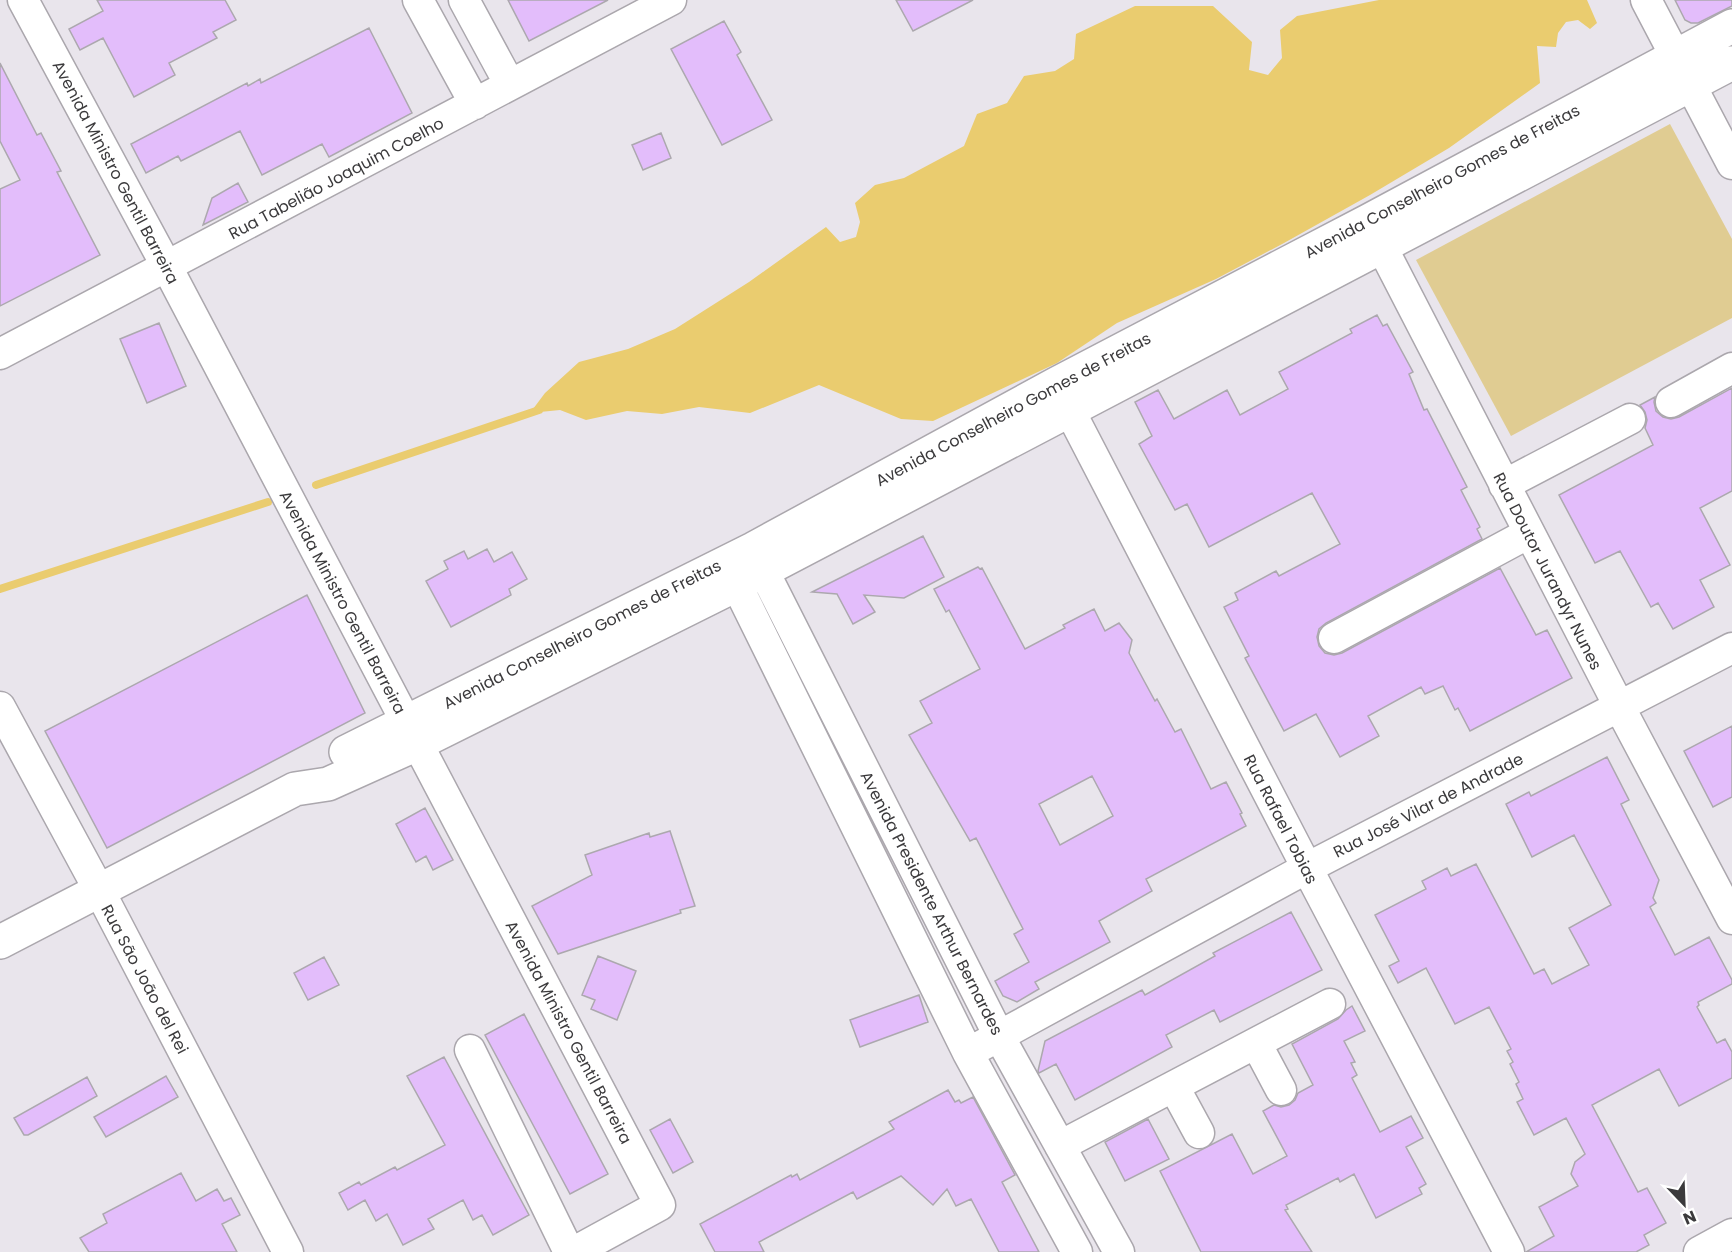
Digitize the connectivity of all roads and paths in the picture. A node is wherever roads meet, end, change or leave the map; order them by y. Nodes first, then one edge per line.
1 (23, 0) edge
2 (418, 0) edge
3 (464, 0) edge
4 (671, 0) edge
5 (1646, 0) edge
6 (1732, 26) edge
7 (1675, 56) junction
8 (1732, 63) edge
9 (510, 84) junction
10 (1690, 85) junction
11 (475, 104) junction
12 (1732, 164) edge
13 (1375, 235) junction
14 (167, 267) junction
15 (0, 354) edge
16 (1732, 368) edge
17 (1062, 397) junction
18 (1671, 402) dead end
19 (1630, 419) dead end
20 (1504, 485) junction
21 (1528, 533) junction
22 (745, 566) junction
23 (1334, 638) dead end
24 (1732, 648) edge
25 (1619, 706) junction
26 (0, 707) edge
27 (412, 733) junction
28 (1307, 868) junction
29 (99, 890) junction
30 (1732, 919) edge
31 (0, 942) edge
32 (1330, 1004) dead end
33 (999, 1036) junction
34 (1256, 1044) junction
35 (470, 1050) dead end
36 (968, 1053) junction
37 (1174, 1087) junction
38 (1281, 1090) dead end
39 (1199, 1133) dead end
40 (1060, 1146) junction
41 (1732, 1234) edge
42 (288, 1252) edge
43 (572, 1252) edge
44 (1077, 1252) edge
45 (1119, 1252) edge
46 (1509, 1252) edge
47 (1699, 1252) edge

1 - 14 street, Avenida Ministro Gentil Barreira
2 - 11 street
3 - 9 street
4 - 9 street, Rua Tabelião Joaquim Coelho
5 - 7 street
6 - 7 street, Avenida Conselheiro Gomes de Freitas
7 - 10 street
7 - 13 street, Avenida Conselheiro Gomes de Freitas
8 - 10 street, Avenida Conselheiro Gomes de Freitas
9 - 11 street, Rua Tabelião Joaquim Coelho
10 - 12 street
10 - 13 street, Avenida Conselheiro Gomes de Freitas
11 - 14 street, Rua Tabelião Joaquim Coelho
13 - 17 street, Avenida Conselheiro Gomes de Freitas
13 - 20 street, Rua Doutor Jurandyr Nunes
14 - 15 street, Rua Tabelião Joaquim Coelho
14 - 27 street, Avenida Ministro Gentil Barreira
16 - 18 street
17 - 22 street, Avenida Conselheiro Gomes de Freitas
17 - 28 street, Rua Rafael Tobias
19 - 20 street
20 - 21 street, Rua Doutor Jurandyr Nunes
21 - 23 street
21 - 25 street, Rua Doutor Jurandyr Nunes
22 - 27 street, Avenida Conselheiro Gomes de Freitas
22 - 33 street, Avenida Presidente Arthur Bernardes
22 - 36 street, Avenida Presidente Arthur Bernardes
24 - 25 street, Rua José Vilar de Andrade
25 - 28 street, Rua José Vilar de Andrade
25 - 30 street, Rua Doutor Jurandyr Nunes
26 - 29 street, Rua São João del Rei
27 - 29 street, Avenida Conselheiro Gomes de Freitas
27 - 43 street, Avenida Ministro Gentil Barreira
28 - 33 street, Rua José Vilar de Andrade
28 - 46 street, Rua Rafael Tobias
29 - 31 street, Avenida Conselheiro Gomes de Freitas
29 - 42 street, Rua São João del Rei
32 - 34 street
33 - 36 street, Rua José Vilar de Andrade
33 - 40 street, Avenida Presidente Arthur Bernardes
34 - 37 street
34 - 38 street
35 - 43 street
36 - 44 street, Avenida Presidente Arthur Bernardes
37 - 39 street
37 - 40 street
40 - 45 street, Avenida Presidente Arthur Bernardes
41 - 47 street

